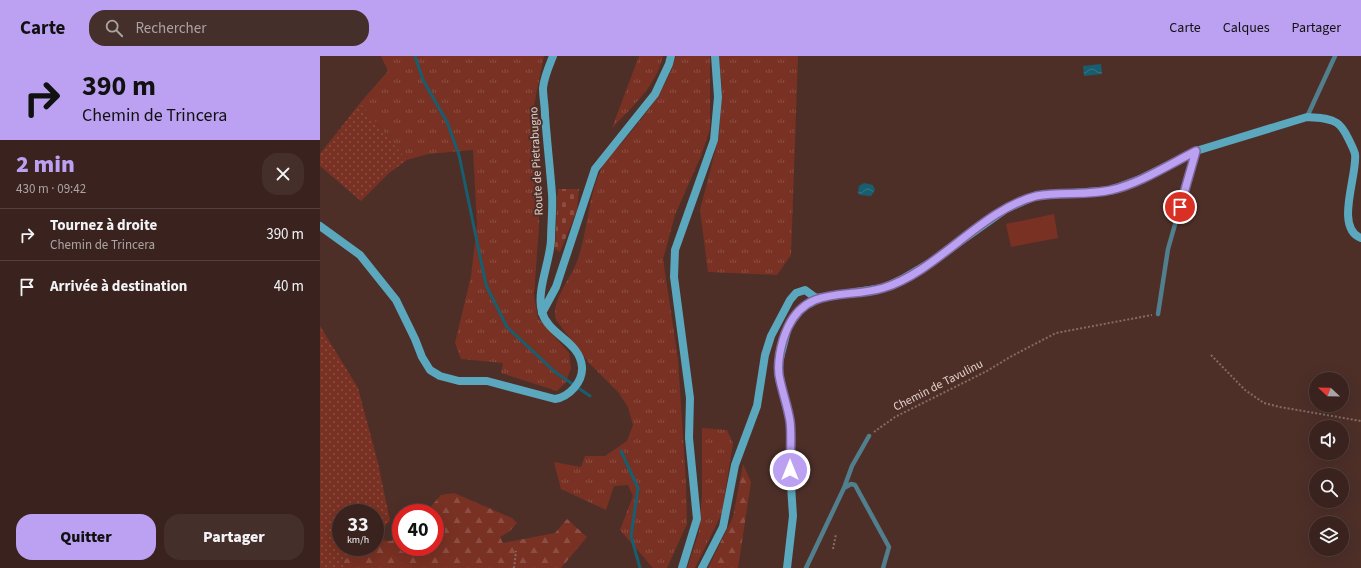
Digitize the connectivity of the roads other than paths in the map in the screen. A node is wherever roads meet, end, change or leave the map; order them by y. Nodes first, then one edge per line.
1 (553, 56) edge
2 (672, 56) edge
3 (715, 56) edge
4 (1335, 56) edge
5 (1307, 117) junction
6 (1196, 151) junction
7 (320, 226) edge
8 (1361, 238) edge
9 (816, 298) junction
10 (542, 313) junction
11 (1158, 314) road end
12 (869, 436) road end
13 (844, 488) junction
14 (682, 568) edge
15 (702, 568) edge
16 (787, 568) edge
17 (806, 568) edge
18 (883, 568) edge

1 - 10 street, Route de Pietrabugno
2 - 10 street
3 - 14 street
4 - 5 lane
5 - 6 street
5 - 8 street
6 - 9 street
6 - 11 lane
7 - 10 street
9 - 15 street
9 - 16 street
12 - 13 lane
13 - 17 lane
13 - 18 lane

